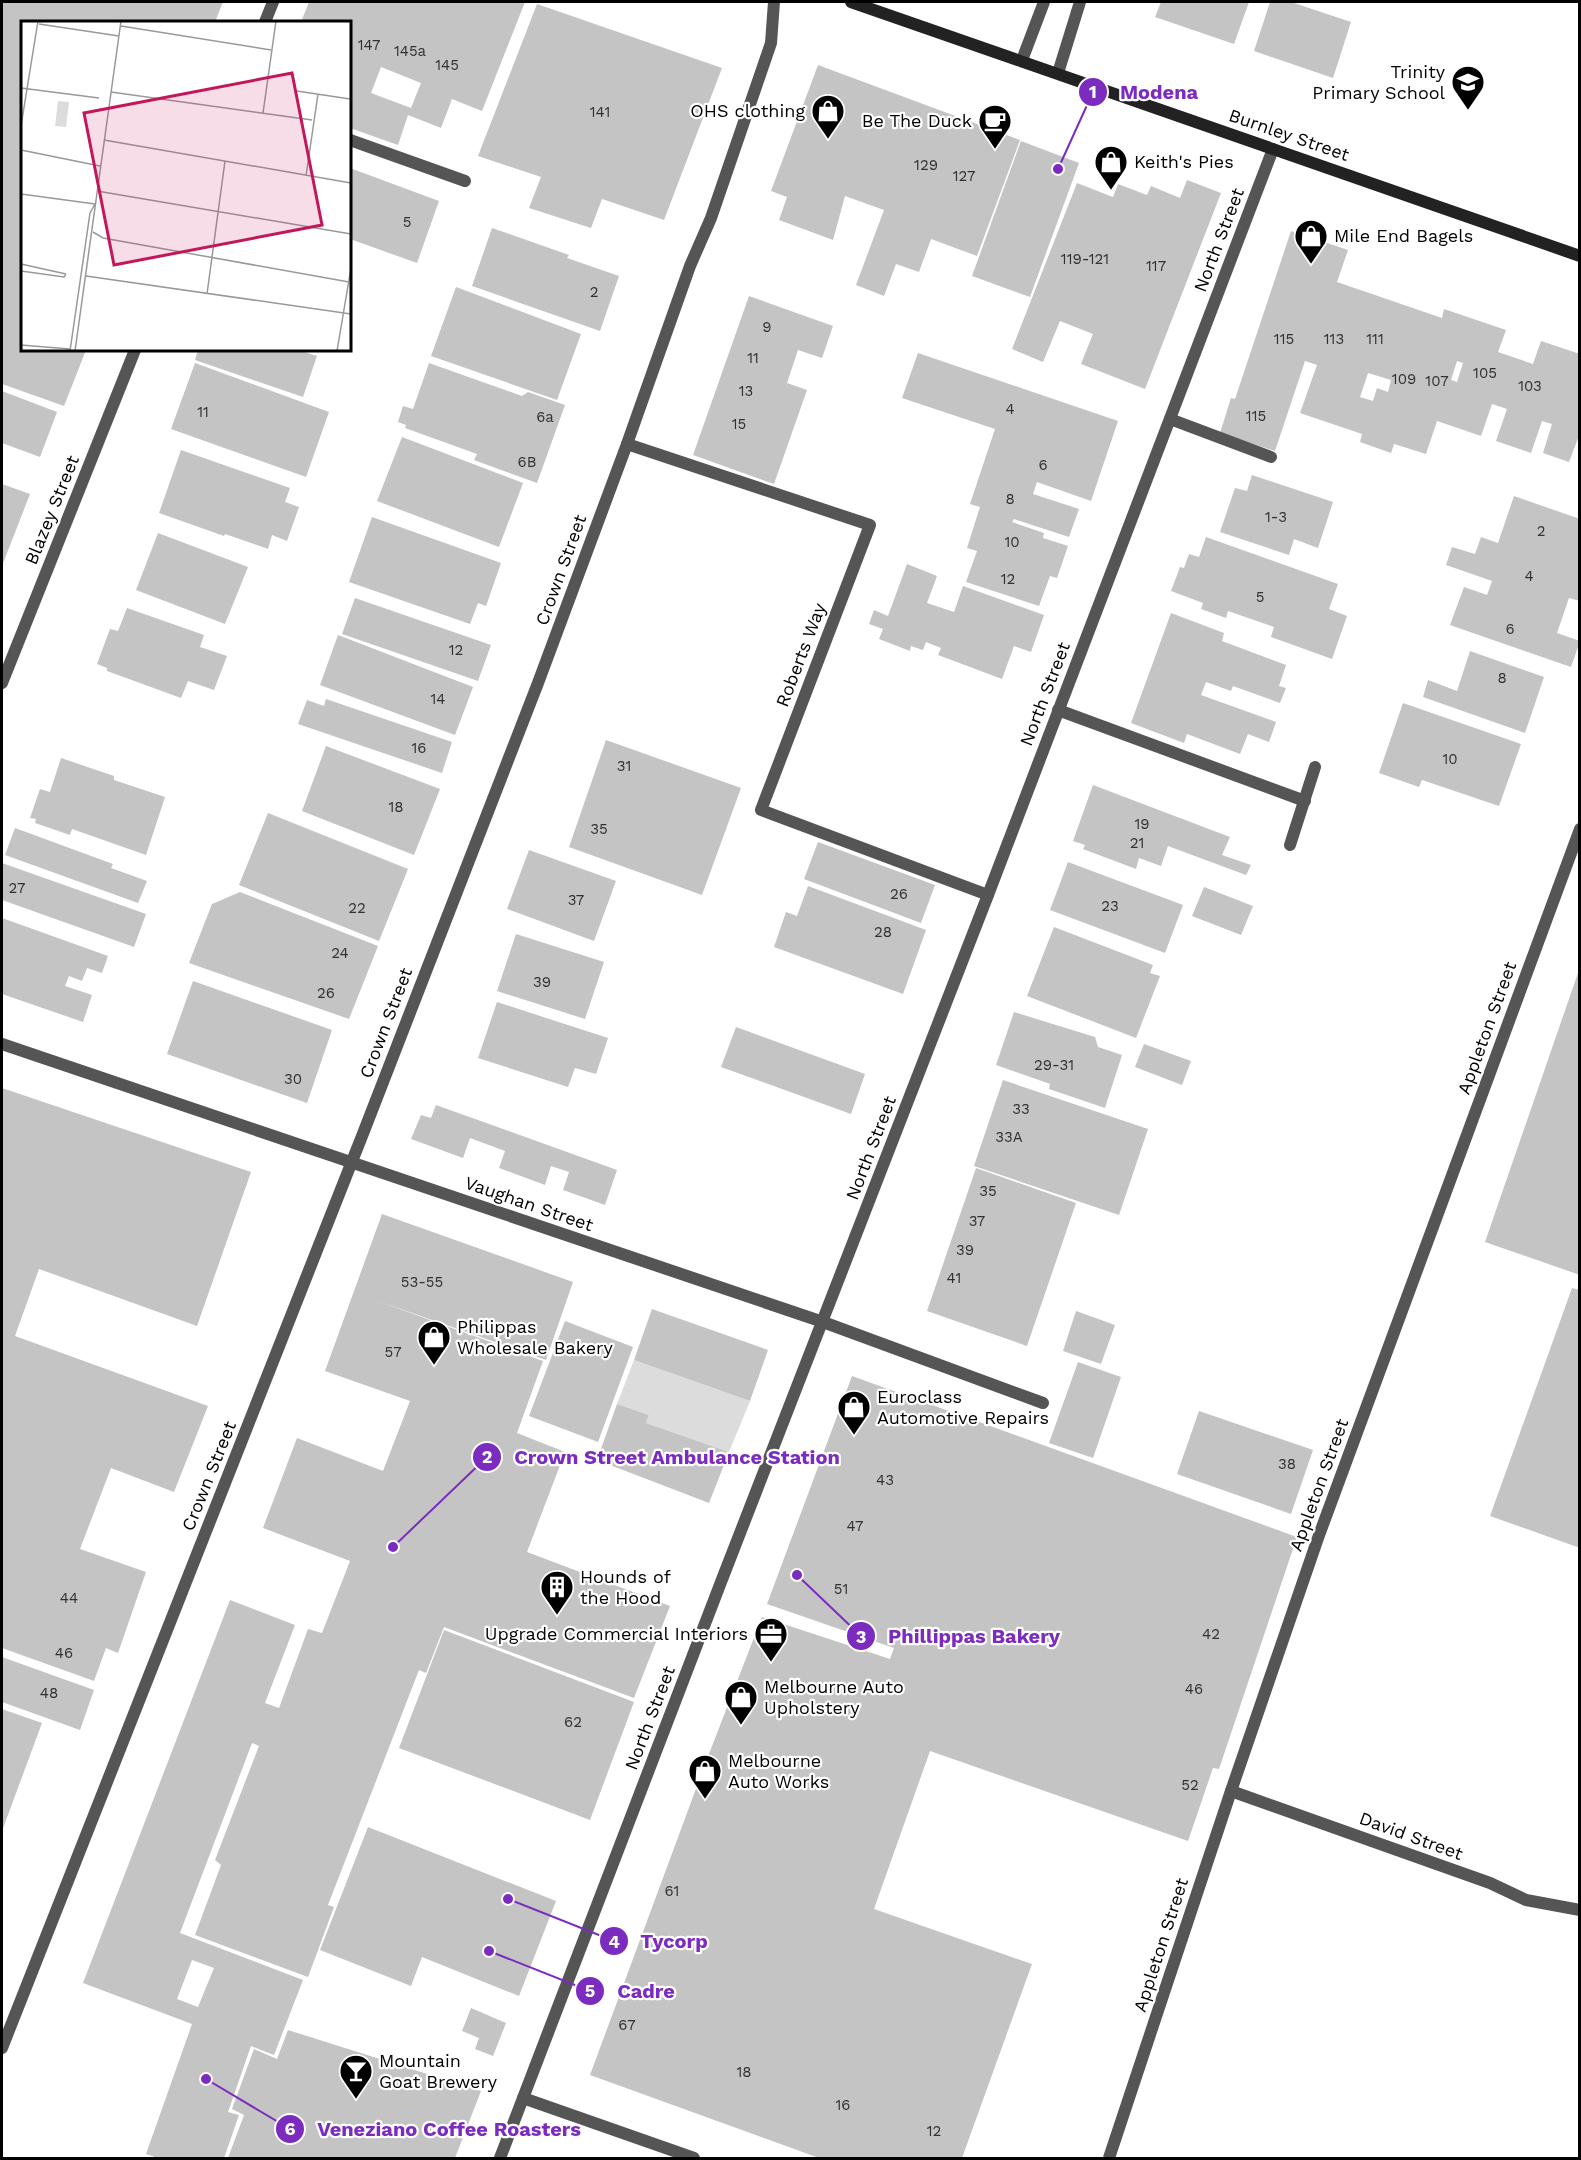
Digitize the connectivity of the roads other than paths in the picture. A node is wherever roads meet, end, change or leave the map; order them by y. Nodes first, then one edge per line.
1 (273, 2) edge
2 (774, 2) edge
3 (851, 2) edge
4 (1044, 2) edge
5 (1080, 2) edge
6 (265, 21) edge
7 (1022, 60) junction
8 (1058, 73) junction
9 (351, 140) edge
10 (1273, 149) junction
11 (465, 181) dead end
12 (1580, 256) edge
13 (135, 351) edge
14 (1170, 419) junction
15 (627, 444) junction
16 (1271, 457) dead end
17 (2, 683) edge
18 (1058, 710) junction
19 (1315, 768) dead end
20 (1305, 801) junction
21 (1580, 829) edge
22 (1290, 845) dead end
23 (988, 895) junction
24 (2, 1044) edge
25 (351, 1164) junction
26 (822, 1322) junction
27 (1043, 1403) dead end
28 (1231, 1791) junction
29 (1580, 1910) edge
30 (2, 2048) edge
31 (523, 2098) junction
32 (500, 2158) edge
33 (694, 2158) edge
34 (1109, 2158) edge

1 - 6 street
2 - 15 street, Crown Street
3 - 7 main road, Burnley Street
4 - 7 street
5 - 8 street
7 - 8 main road, Burnley Street
8 - 10 main road, Burnley Street
9 - 11 street
10 - 12 main road, Burnley Street
10 - 14 street, North Street
13 - 17 street, Blazey Street
14 - 16 street
14 - 18 street, North Street
15 - 23 street, Roberts Way
15 - 25 street, Crown Street
18 - 20 street
18 - 23 street, North Street
19 - 20 street
20 - 22 street
21 - 28 street, Appleton Street
23 - 26 street, North Street
24 - 25 street, Vaughan Street
25 - 26 street, Vaughan Street
25 - 30 street, Crown Street
26 - 27 street, Vaughan Street
26 - 31 street, North Street
28 - 29 street, David Street
28 - 34 street, Appleton Street
31 - 32 street, North Street
31 - 33 street

